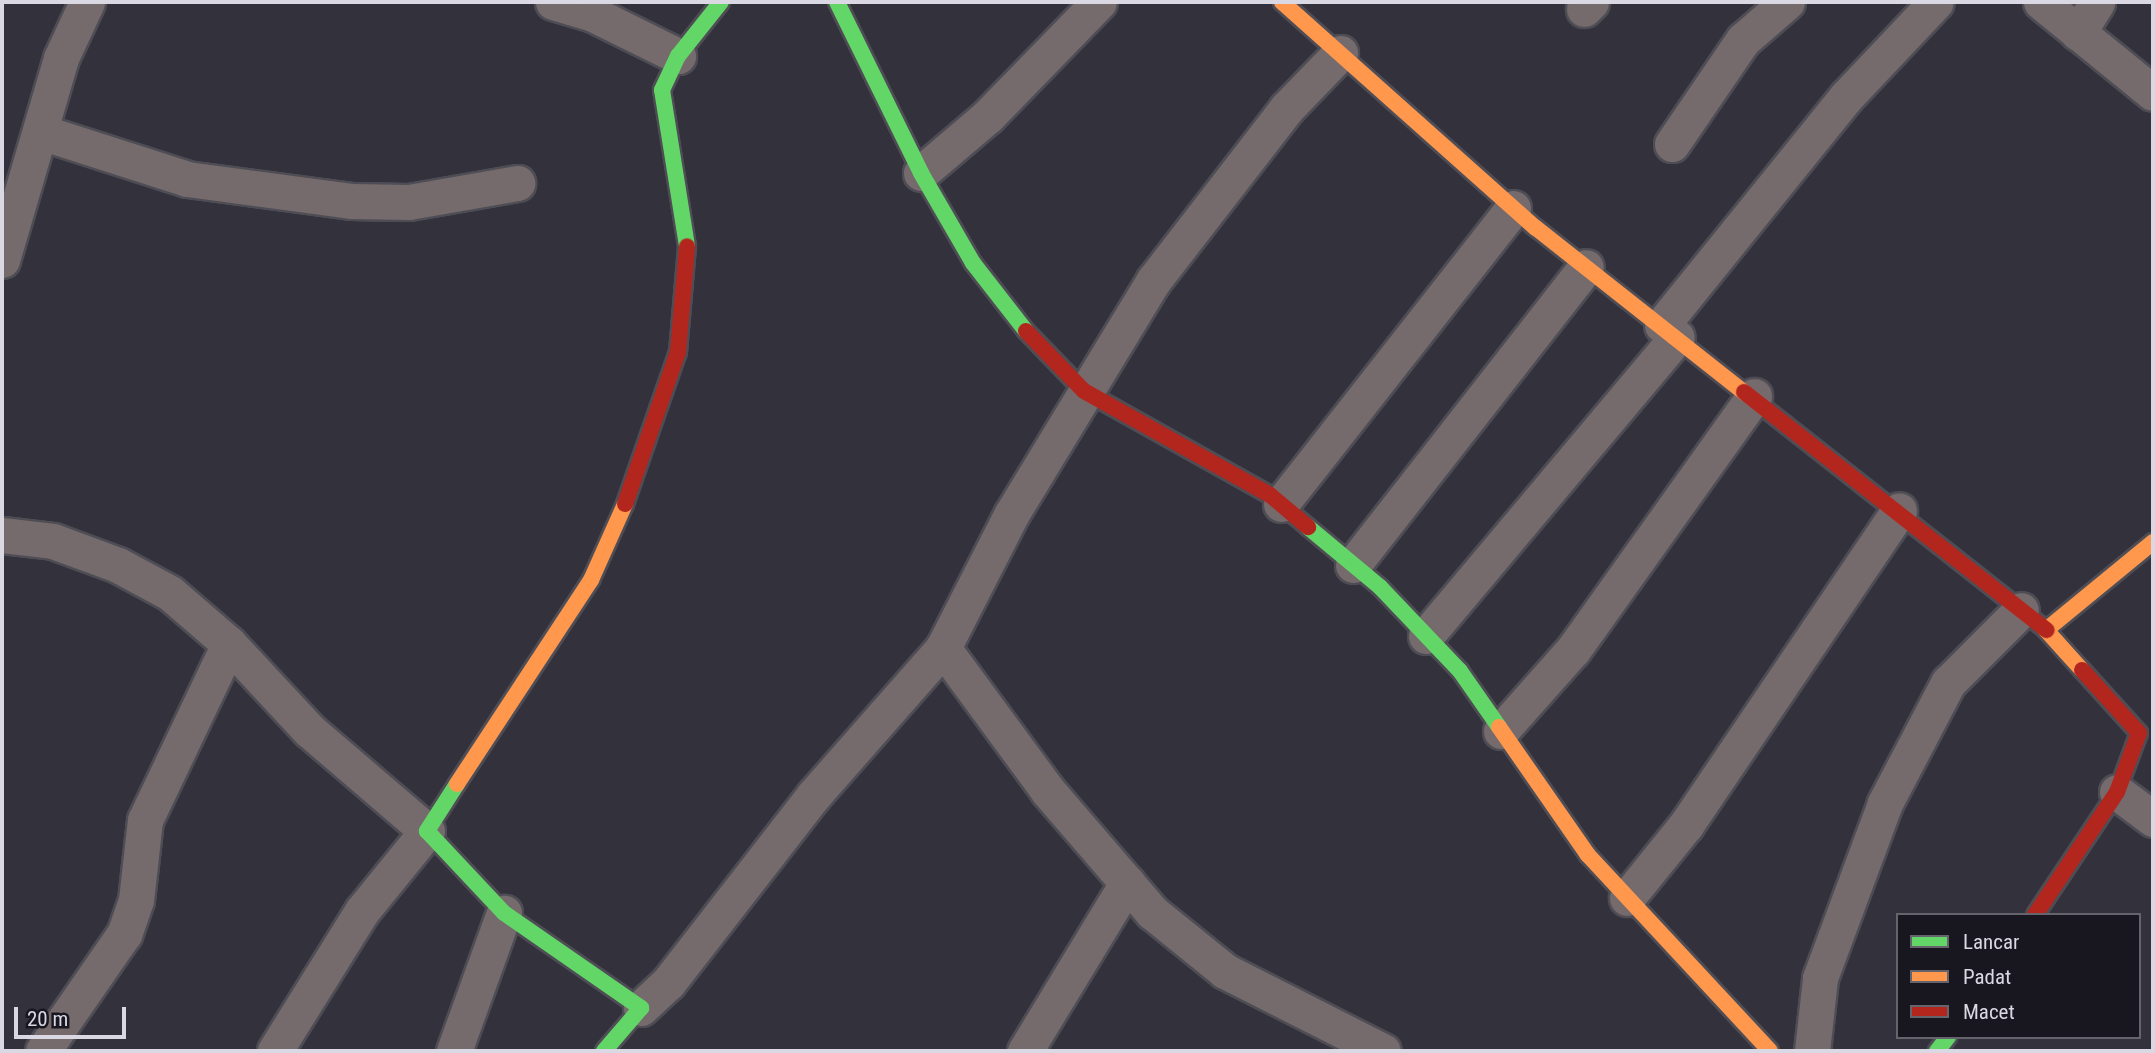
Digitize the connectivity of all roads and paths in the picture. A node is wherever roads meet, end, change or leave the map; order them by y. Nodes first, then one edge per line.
1 (87, 2) edge
2 (553, 2) edge
3 (721, 2) edge
4 (836, 2) edge
5 (1098, 2) edge
6 (1282, 2) edge
7 (1787, 2) edge
8 (1937, 2) edge
9 (2041, 2) edge
10 (2096, 2) edge
11 (2078, 33) junction
12 (1340, 53) junction
13 (678, 56) junction
14 (2153, 93) edge
15 (41, 132) junction
16 (1672, 144) dead end
17 (921, 173) junction
18 (517, 183) dead end
19 (1513, 208) junction
20 (2, 260) edge
21 (1586, 267) junction
22 (1670, 331) junction
23 (1084, 391) junction
24 (1754, 396) junction
25 (1281, 504) junction
26 (1899, 510) junction
27 (2, 535) edge
28 (2153, 541) edge
29 (1353, 565) junction
30 (2033, 620) junction
31 (1426, 636) junction
32 (229, 644) junction
33 (943, 648) junction
34 (1501, 731) junction
35 (2117, 792) junction
36 (2153, 819) edge
37 (427, 831) junction
38 (1127, 883) junction
39 (1627, 898) junction
40 (504, 913) junction
41 (2036, 913) edge
42 (641, 1008) junction
43 (43, 1051) edge
44 (275, 1051) edge
45 (454, 1051) edge
46 (604, 1051) edge
47 (1025, 1051) edge
48 (1383, 1051) edge
49 (1770, 1051) edge
50 (1812, 1051) edge

1 - 15 street
2 - 13 street
3 - 13 street
4 - 17 street
5 - 17 street
6 - 12 street
7 - 16 street
8 - 22 street
9 - 11 street
10 - 11 street
11 - 14 street
12 - 19 street
12 - 23 street
13 - 37 street
15 - 18 street
15 - 20 street
17 - 23 street
19 - 21 street
19 - 25 street
21 - 22 street
21 - 29 street
22 - 24 street
22 - 31 street
23 - 25 street
23 - 33 street
24 - 26 street
24 - 34 street
25 - 29 street
26 - 30 street
26 - 39 street
27 - 32 street
28 - 30 street
29 - 31 street
30 - 35 street
30 - 50 street
31 - 34 street
32 - 37 street
32 - 43 street
33 - 38 street
33 - 42 street
34 - 39 street
35 - 36 street
35 - 41 street
37 - 40 street
37 - 44 street
38 - 47 street
38 - 48 street
39 - 49 street
40 - 42 street
40 - 45 street
42 - 46 street

